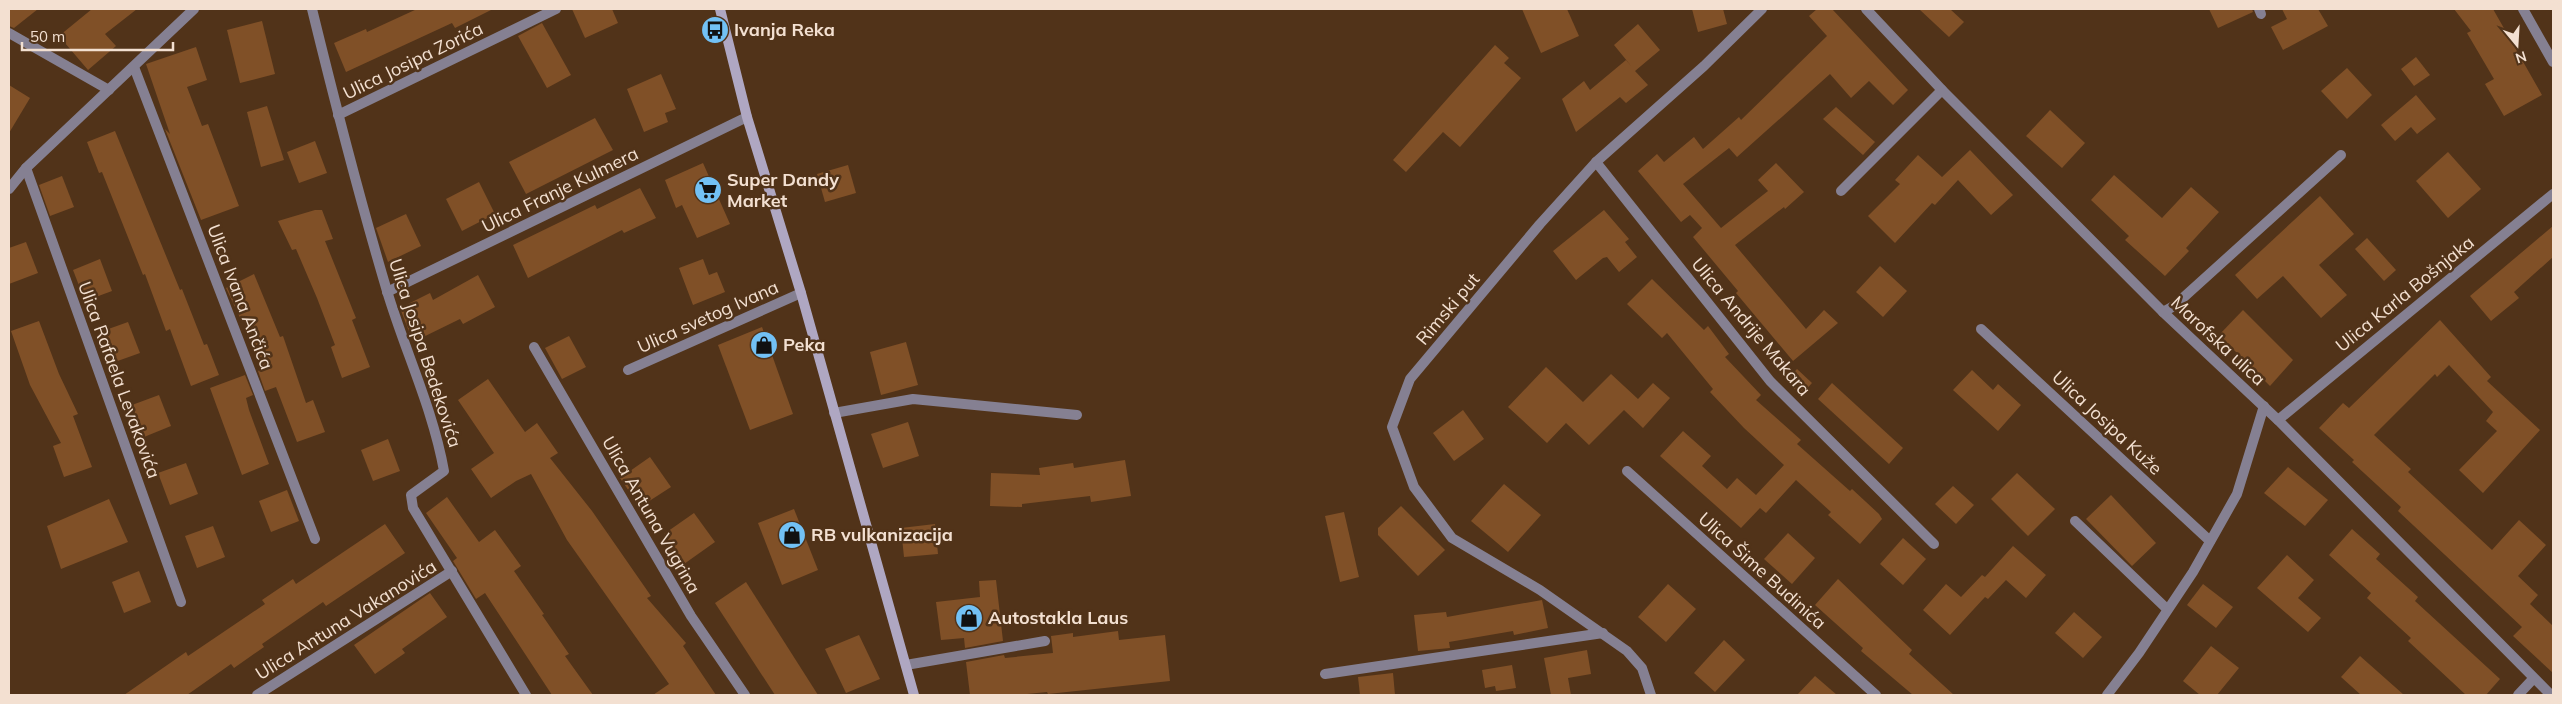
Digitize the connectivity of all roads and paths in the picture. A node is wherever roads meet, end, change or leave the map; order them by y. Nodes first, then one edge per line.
1 (194, 9) edge
2 (312, 9) edge
3 (556, 9) edge
4 (720, 9) edge
5 (1762, 9) edge
6 (1866, 9) edge
7 (2523, 9) edge
8 (9, 33) edge
9 (2553, 62) edge
10 (134, 67) junction
11 (109, 90) junction
12 (1942, 90) junction
13 (338, 115) junction
14 (747, 118) junction
15 (2341, 155) dead end
16 (1596, 162) junction
17 (26, 168) junction
18 (9, 189) edge
19 (1840, 191) dead end
20 (2553, 194) edge
21 (387, 292) junction
22 (801, 293) junction
23 (2163, 312) junction
24 (1981, 329) dead end
25 (534, 347) dead end
26 (628, 370) dead end
27 (2264, 406) junction
28 (834, 413) junction
29 (1077, 415) dead end
30 (2278, 420) junction
31 (1627, 471) dead end
32 (2075, 521) dead end
33 (315, 539) dead end
34 (2210, 542) junction
35 (1934, 544) dead end
36 (452, 571) junction
37 (181, 602) dead end
38 (2167, 609) junction
39 (1603, 633) junction
40 (1045, 641) dead end
41 (906, 665) junction
42 (1325, 674) dead end
43 (2533, 678) junction
44 (257, 695) edge
45 (526, 695) edge
46 (745, 695) edge
47 (914, 695) edge
48 (1651, 695) edge
49 (1876, 695) edge
50 (2107, 695) edge
51 (2518, 695) edge
52 (2550, 695) edge

1 - 10 street
2 - 13 street, Ulica Josipa Bedekovića
3 - 13 street, Ulica Josipa Zorića
4 - 14 street, Ulica svetog Ivana
5 - 16 street, Rimski put
6 - 12 street, Marofska ulica
7 - 9 street
8 - 11 street
10 - 11 street
10 - 33 street, Ulica Ivana Ančića
11 - 17 street
12 - 19 street
12 - 23 street, Marofska ulica
13 - 21 street, Ulica Josipa Bedekovića
14 - 21 street, Ulica Franje Kulmera
14 - 22 street, Ulica svetog Ivana
15 - 23 street
16 - 35 street, Ulica Andrije Makara
16 - 39 street, Rimski put
17 - 18 street
17 - 37 street, Ulica Rafaela Levakovića
20 - 30 street, Ulica Karla Bošnjaka
21 - 36 street, Ulica Josipa Bedekovića
22 - 26 street, Ulica svetog Ivana
22 - 28 street, Ulica svetog Ivana
23 - 27 street, Marofska ulica
24 - 34 street, Ulica Josipa Kuže
25 - 46 street, Ulica Antuna Vugrina
27 - 30 street, Marofska ulica
27 - 34 street
28 - 29 street
28 - 41 street, Ulica svetog Ivana
30 - 43 street, Marofska ulica
31 - 49 street, Ulica Šime Budinića
32 - 38 street
34 - 38 street
36 - 44 street, Ulica Antuna Vakanovića
36 - 45 street, Ulica Josipa Bedekovića
38 - 50 street
39 - 42 street
39 - 48 street, Rimski put
40 - 41 street
41 - 47 street, Ulica svetog Ivana
43 - 51 street
43 - 52 street, Marofska ulica

